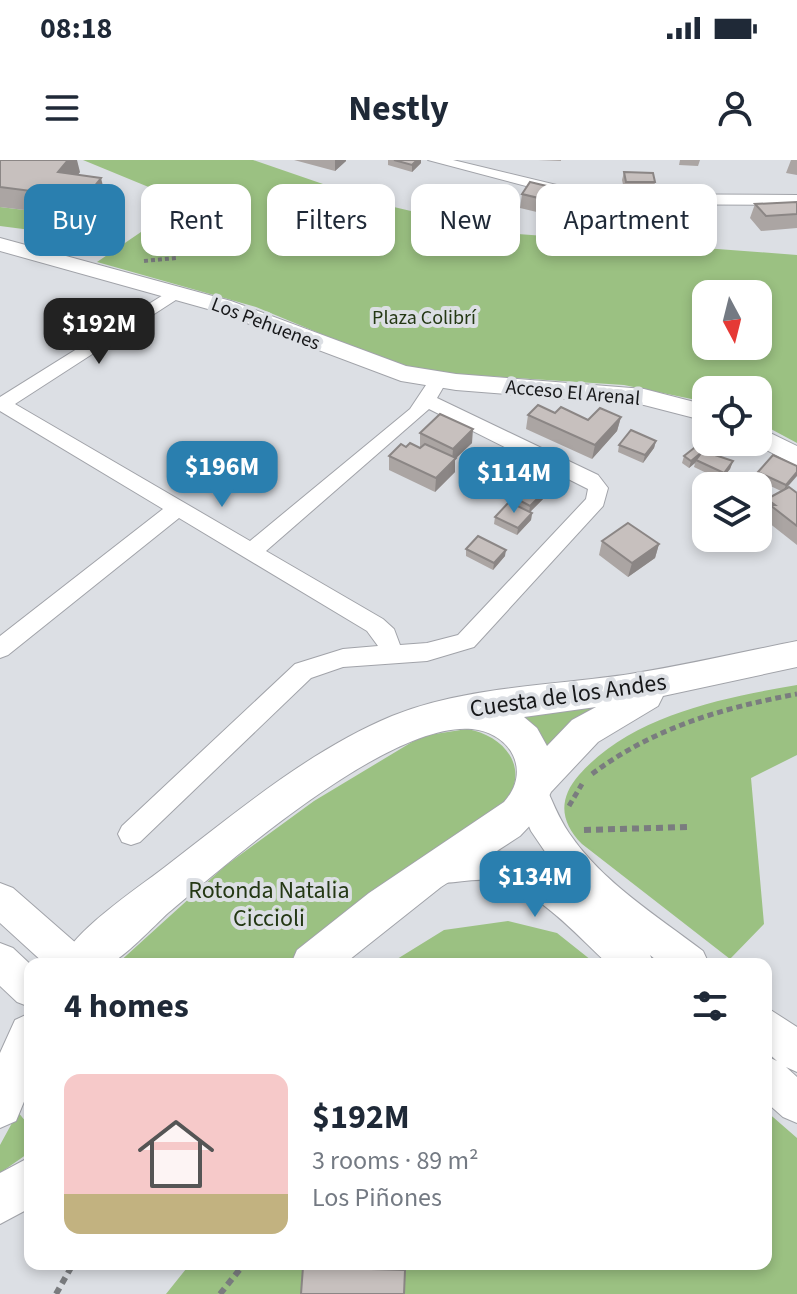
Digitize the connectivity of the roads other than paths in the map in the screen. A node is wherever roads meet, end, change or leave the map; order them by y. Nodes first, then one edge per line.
1 (435, 160) edge
2 (797, 200) edge
3 (0, 244) edge
4 (176, 292) junction
5 (433, 390) junction
6 (1, 404) edge
7 (692, 410) edge
8 (772, 443) edge
9 (797, 457) edge
10 (178, 508) junction
11 (251, 552) junction
12 (0, 649) edge
13 (391, 653) junction
14 (797, 654) edge
15 (692, 676) junction
16 (444, 714) junction
17 (534, 788) junction
18 (131, 834) dead end
19 (429, 874) junction
20 (0, 900) edge
21 (65, 958) edge
22 (87, 958) edge
23 (320, 958) edge
24 (628, 958) edge
25 (683, 958) edge
26 (0, 961) edge
27 (24, 983) edge
28 (772, 1031) edge
29 (24, 1049) edge
30 (797, 1052) edge
31 (772, 1081) edge
32 (797, 1103) edge
33 (0, 1105) edge
34 (24, 1185) edge
35 (0, 1200) edge

1 - 2 street
3 - 4 street, Los Pehuenes
4 - 5 street, Los Pehuenes
4 - 6 street
5 - 7 street, Acceso El Arenal
5 - 11 street
5 - 13 street, Los Pehuenes
6 - 10 street
8 - 9 street
10 - 11 street
10 - 12 street
11 - 13 street
13 - 18 street
14 - 15 main road, Cuesta de los Andes
15 - 16 main road, Cuesta de los Andes
15 - 17 main road, Cuesta de los Andes
16 - 17 main road
16 - 22 main road
17 - 19 main road
17 - 25 street
19 - 23 main road
19 - 24 street
20 - 21 street
26 - 27 street
28 - 30 street
29 - 33 main road
31 - 32 street
34 - 35 main road

